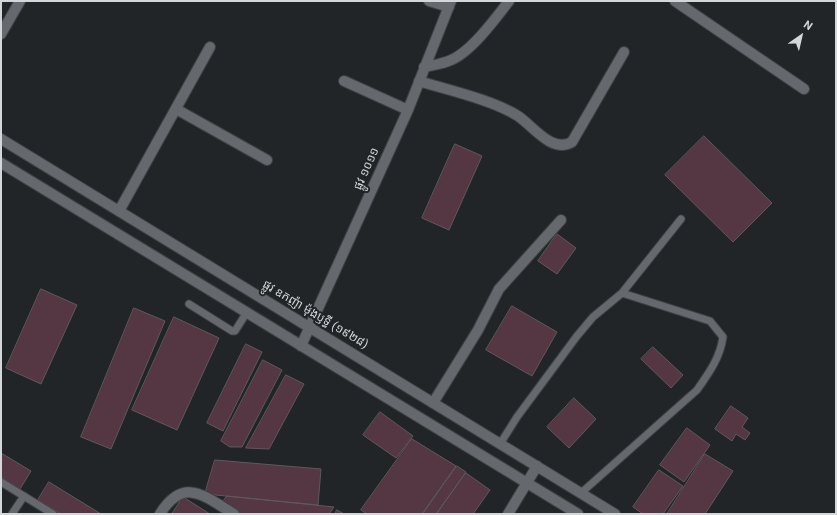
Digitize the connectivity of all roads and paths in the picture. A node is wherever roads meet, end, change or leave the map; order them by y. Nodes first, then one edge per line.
1 (20, 1) edge
2 (429, 1) edge
3 (510, 1) edge
4 (675, 1) edge
5 (450, 4) edge
6 (1, 34) edge
7 (210, 47) dead end
8 (624, 52) dead end
9 (424, 67) junction
10 (344, 81) dead end
11 (419, 81) junction
12 (804, 89) dead end
13 (176, 109) junction
14 (408, 110) junction
15 (1, 139) edge
16 (267, 160) dead end
17 (1, 163) edge
18 (120, 211) junction
19 (681, 219) dead end
20 (561, 220) dead end
21 (622, 293) junction
22 (189, 304) dead end
23 (247, 312) junction
24 (310, 327) junction
25 (302, 346) junction
26 (433, 403) junction
27 (500, 444) junction
28 (537, 466) junction
29 (1, 482) edge
30 (527, 483) junction
31 (581, 493) junction
32 (24, 496) junction
33 (12, 514) edge
34 (53, 514) edge
35 (160, 514) edge
36 (234, 514) edge
37 (508, 514) edge
38 (578, 514) edge
39 (615, 514) edge

1 - 6 street
2 - 5 street
3 - 9 street
4 - 12 street
5 - 9 street, ផ្លូវ ១០១១
7 - 13 street
8 - 11 street
9 - 11 street, ផ្លូវ ១០១១
10 - 14 street
11 - 14 street, ផ្លូវ ១០១១
13 - 16 street
13 - 18 street
14 - 24 street, ផ្លូវ ១០១១
15 - 18 street, ផ្លូវ ឧកញ៉ា ម៉ុងឫទ្ធី (១៩២៨)
17 - 23 street
18 - 24 street, ផ្លូវ ឧកញ៉ា ម៉ុងឫទ្ធី (១៩២៨)
19 - 21 lane
20 - 26 street
21 - 27 lane
21 - 31 lane
22 - 23 lane
23 - 25 street
24 - 25 street, ផ្លូវ ១០១១
24 - 26 street, ផ្លូវ ឧកញ៉ា ម៉ុងឫទ្ធី (១៩២៨)
25 - 30 street
26 - 27 street, ផ្លូវ ឧកញ៉ា ម៉ុងឫទ្ធី (១៩២៨)
27 - 28 street, ផ្លូវ ឧកញ៉ា ម៉ុងឫទ្ធី (១៩២៨)
28 - 30 street
28 - 31 street, ផ្លូវ ឧកញ៉ា ម៉ុងឫទ្ធី (១៩២៨)
29 - 32 lane
30 - 37 street
30 - 38 street
31 - 39 street, ផ្លូវ ឧកញ៉ា ម៉ុងឫទ្ធី (១៩២៨)
32 - 33 lane
32 - 34 lane
35 - 36 street

